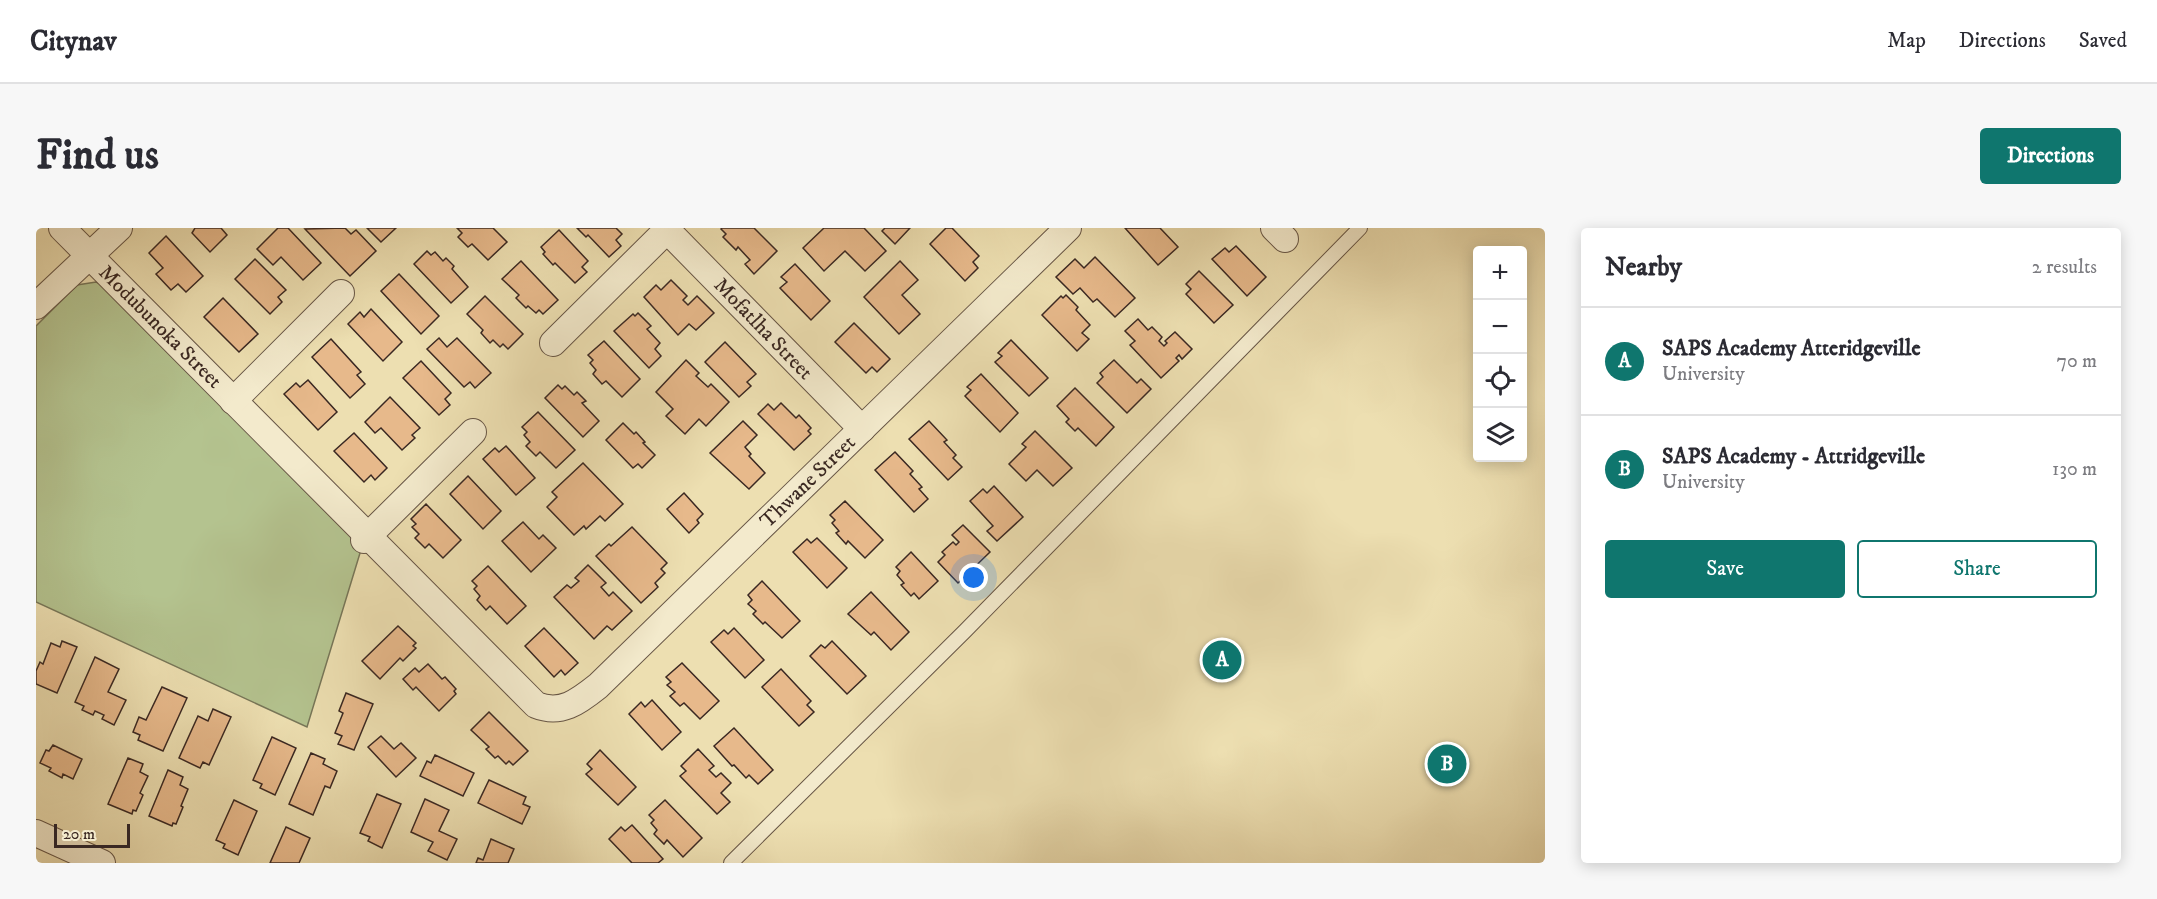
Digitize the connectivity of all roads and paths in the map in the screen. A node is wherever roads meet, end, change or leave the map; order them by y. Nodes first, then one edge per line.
1 (62, 228) edge
2 (119, 228) edge
3 (1068, 228) edge
4 (1360, 228) edge
5 (667, 229) edge
6 (89, 257) junction
7 (341, 294) dead end
8 (36, 306) edge
9 (553, 343) dead end
10 (233, 401) junction
11 (862, 429) junction
12 (473, 432) dead end
13 (366, 538) junction
14 (536, 705) joint
15 (36, 833) edge
16 (102, 863) edge
17 (731, 863) edge

1 - 6 street, Modubunoka Street
2 - 6 street
3 - 11 street, Thwane Street
4 - 17 lane
5 - 9 street
5 - 11 street, Mofatlha Street
6 - 8 street
6 - 10 street, Modubunoka Street
7 - 10 street, Modubunoka Street
10 - 13 street, Modubunoka Street
11 - 14 street, Thwane Street
12 - 13 street
13 - 14 street, Modubunoka Street
15 - 16 street

